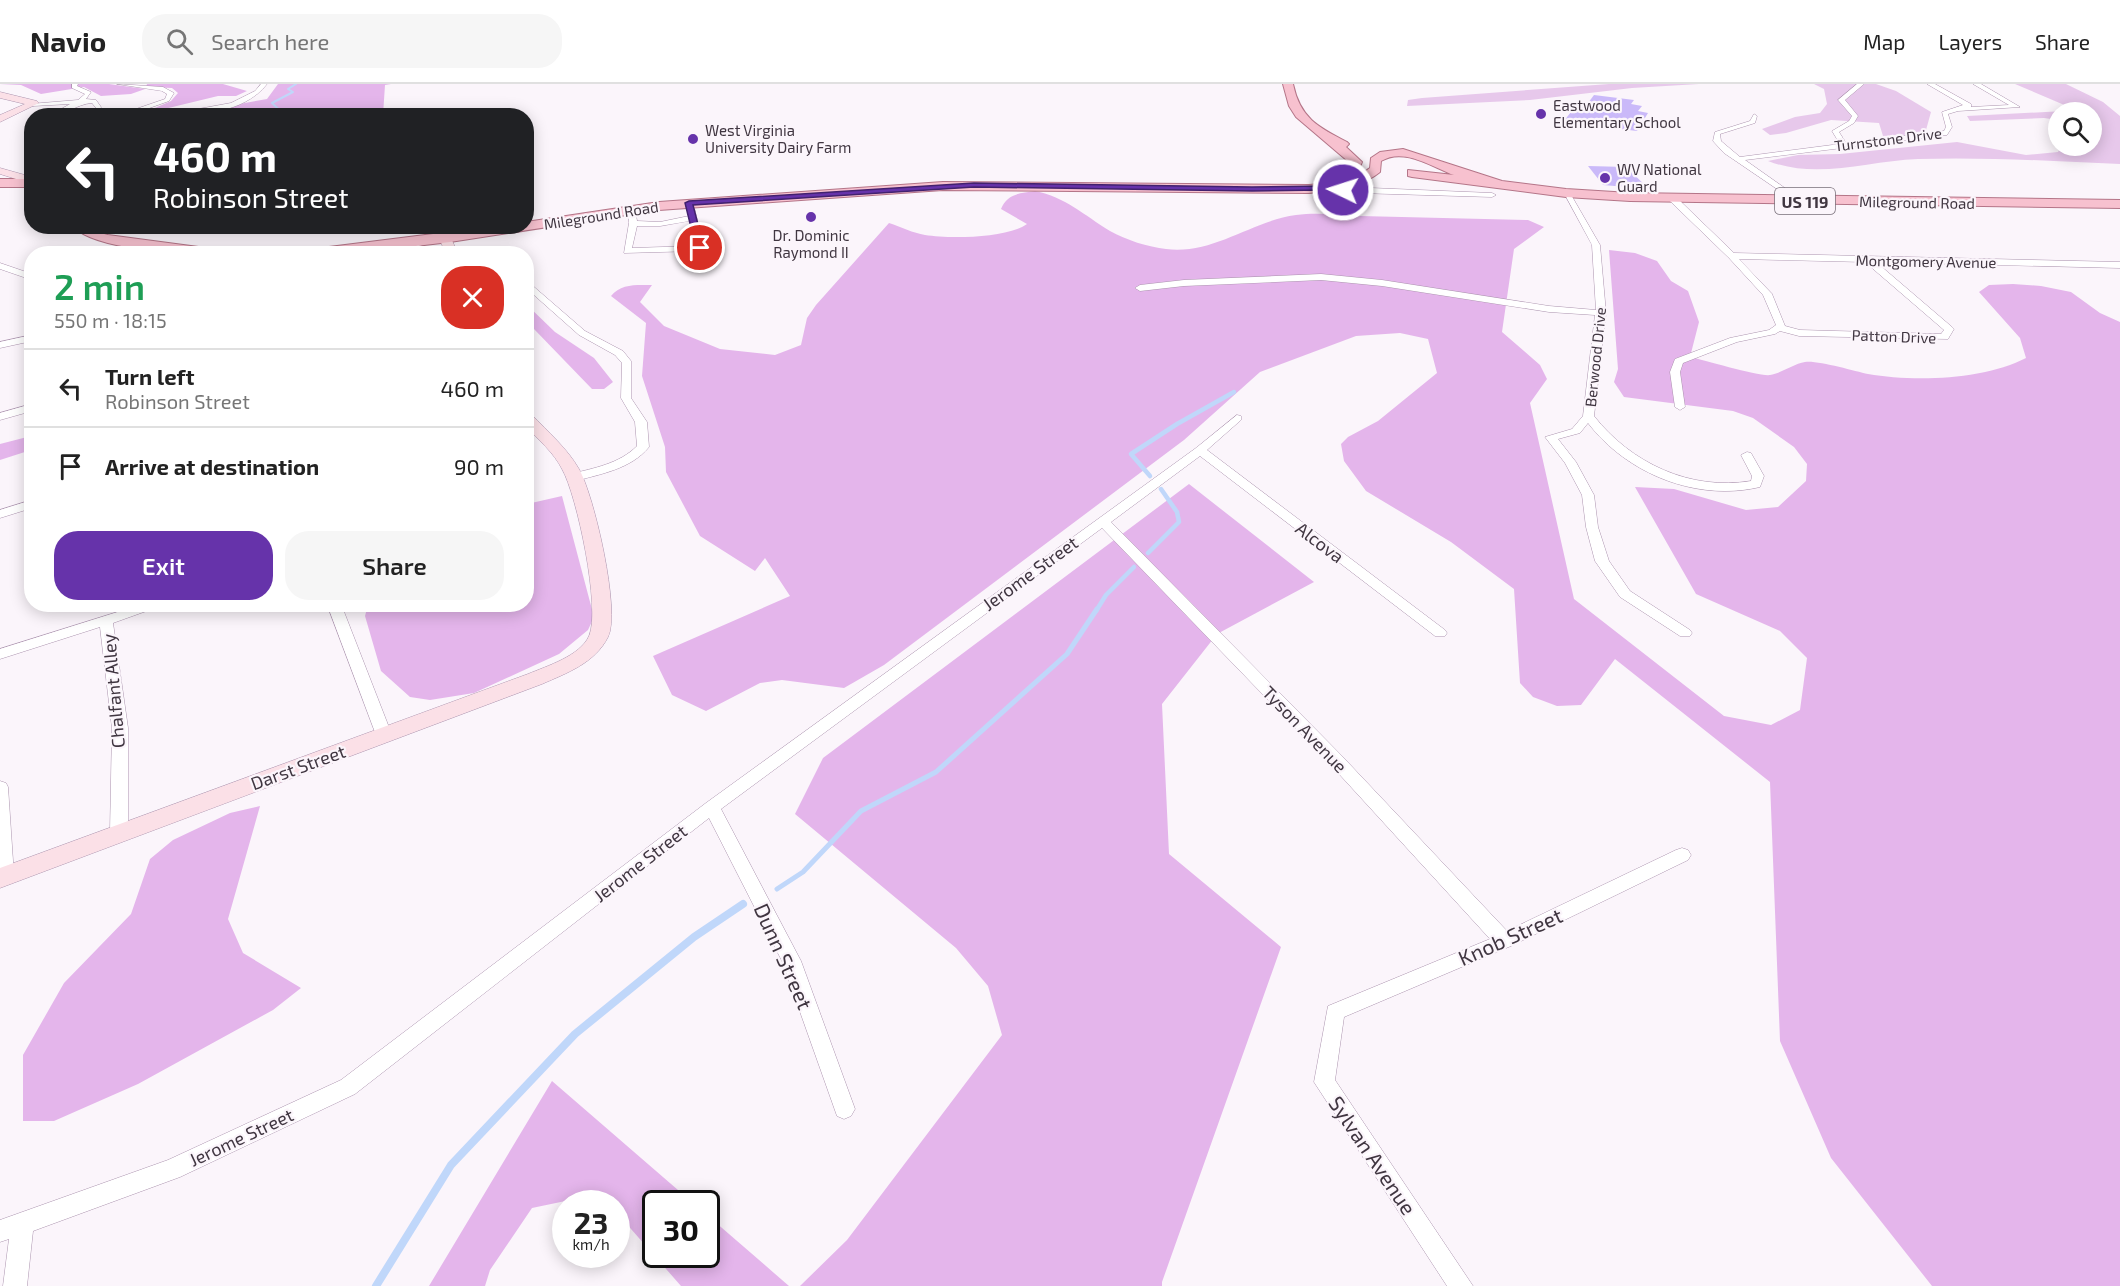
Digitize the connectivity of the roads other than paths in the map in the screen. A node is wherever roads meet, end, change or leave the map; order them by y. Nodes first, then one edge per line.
1 (75, 84) edge
2 (121, 84) edge
3 (264, 84) edge
4 (1288, 84) edge
5 (1861, 84) edge
6 (1930, 84) edge
7 (1976, 84) edge
8 (0, 95) edge
9 (81, 101) junction
10 (33, 104) junction
11 (24, 108) edge
12 (24, 108) edge
13 (67, 108) edge
14 (98, 108) edge
15 (143, 108) edge
16 (212, 108) edge
17 (1953, 108) junction
18 (1754, 116) dead end
19 (0, 119) edge
20 (1329, 137) junction
21 (1844, 145) junction
22 (1401, 154) junction
23 (1738, 159) junction
24 (1436, 164) junction
25 (0, 171) edge
26 (1391, 171) junction
27 (24, 179) edge
28 (24, 182) edge
29 (0, 183) edge
30 (1322, 188) junction
31 (1252, 189) junction
32 (1495, 189) junction
33 (1566, 193) junction
34 (1673, 199) junction
35 (1796, 200) junction
36 (689, 203) junction
37 (2120, 204) edge
38 (631, 209) junction
39 (694, 219) junction
40 (633, 224) junction
41 (534, 225) edge
42 (91, 234) edge
43 (472, 234) edge
44 (445, 238) junction
45 (160, 246) edge
46 (375, 246) edge
47 (410, 246) edge
48 (447, 246) edge
49 (1732, 256) junction
50 (1868, 260) junction
51 (2120, 265) edge
52 (0, 266) edge
53 (24, 274) edge
54 (1140, 288) dead end
55 (534, 290) edge
56 (1601, 314) junction
57 (1779, 327) junction
58 (24, 340) edge
59 (0, 345) edge
60 (1680, 406) dead end
61 (24, 410) edge
62 (1588, 416) junction
63 (0, 417) edge
64 (1237, 418) dead end
65 (534, 427) edge
66 (1200, 450) junction
67 (1747, 455) dead end
68 (575, 477) junction
69 (24, 506) edge
70 (0, 514) edge
71 (1102, 520) junction
72 (134, 612) edge
73 (337, 612) edge
74 (106, 621) junction
75 (1440, 633) dead end
76 (1685, 633) dead end
77 (0, 654) edge
78 (384, 735) junction
79 (0, 787) edge
80 (712, 807) junction
81 (119, 833) junction
82 (1682, 855) dead end
83 (3, 877) edge
84 (1504, 941) junction
85 (1335, 1012) joint
86 (844, 1109) dead end
87 (22, 1224) junction
88 (0, 1232) edge
89 (15, 1286) edge
90 (1461, 1286) edge

1 - 9 street
2 - 15 street
3 - 16 street
4 - 20 main road
5 - 21 street
6 - 17 street, Turnstone Drive
7 - 17 street
8 - 10 street
9 - 10 street
9 - 13 street
9 - 14 street
10 - 12 street
11 - 19 street
17 - 21 street, Turnstone Drive
18 - 23 street
20 - 22 main road, Mileground Road
20 - 26 main road
20 - 31 main road
21 - 23 street, Turnstone Drive
22 - 24 main road, Mileground Road
22 - 26 main road
23 - 35 street
24 - 26 main road
24 - 32 main road, Mileground Road / US 119
25 - 27 street
26 - 30 main road, Mileground Road / US 119
26 - 32 main road, Mileground Road / US 119
28 - 29 main road
30 - 31 main road, Mileground Road / US 119
30 - 32 street, Mileground Road
31 - 36 main road, Mileground Road / US 119
32 - 33 main road, Mileground Road / US 119
33 - 34 main road, Mileground Road / US 119
33 - 56 street, Berwood Drive
34 - 35 main road, Mileground Road / US 119
34 - 49 street
35 - 37 main road, Mileground Road / US 119
36 - 38 main road, Mileground Road / US 119
36 - 39 street
38 - 40 street
38 - 41 main road, Mileground Road / US 119
39 - 40 street
39 - 40 street
42 - 45 main road
43 - 44 main road, Mileground Road / US 119
44 - 46 main road, US 119
44 - 47 street
44 - 48 street
49 - 50 street, Montgomery Avenue
49 - 57 street
50 - 51 street, Montgomery Avenue
50 - 57 street, Patton Drive
52 - 53 street
54 - 56 street
55 - 68 street
56 - 62 street, Berwood Drive
57 - 60 street
58 - 59 street
61 - 63 street
62 - 67 street
62 - 76 street, Berwood Drive
64 - 66 street, Jerome Street
65 - 68 street
66 - 71 street, Jerome Street
66 - 75 street, Alcova
68 - 78 street, Darst Street
69 - 70 street
71 - 80 street, Jerome Street
71 - 84 street, Tyson Avenue
72 - 74 street
73 - 78 street
74 - 77 street
74 - 81 street, Chalfant Alley
78 - 81 street, Darst Street
79 - 83 street
80 - 86 street, Dunn Street
80 - 87 street, Jerome Street
81 - 83 street, Darst Street
82 - 84 street, Knob Street
84 - 85 street, Knob Street
85 - 90 street, Sylvan Avenue
87 - 88 street, Jerome Street
87 - 89 street

